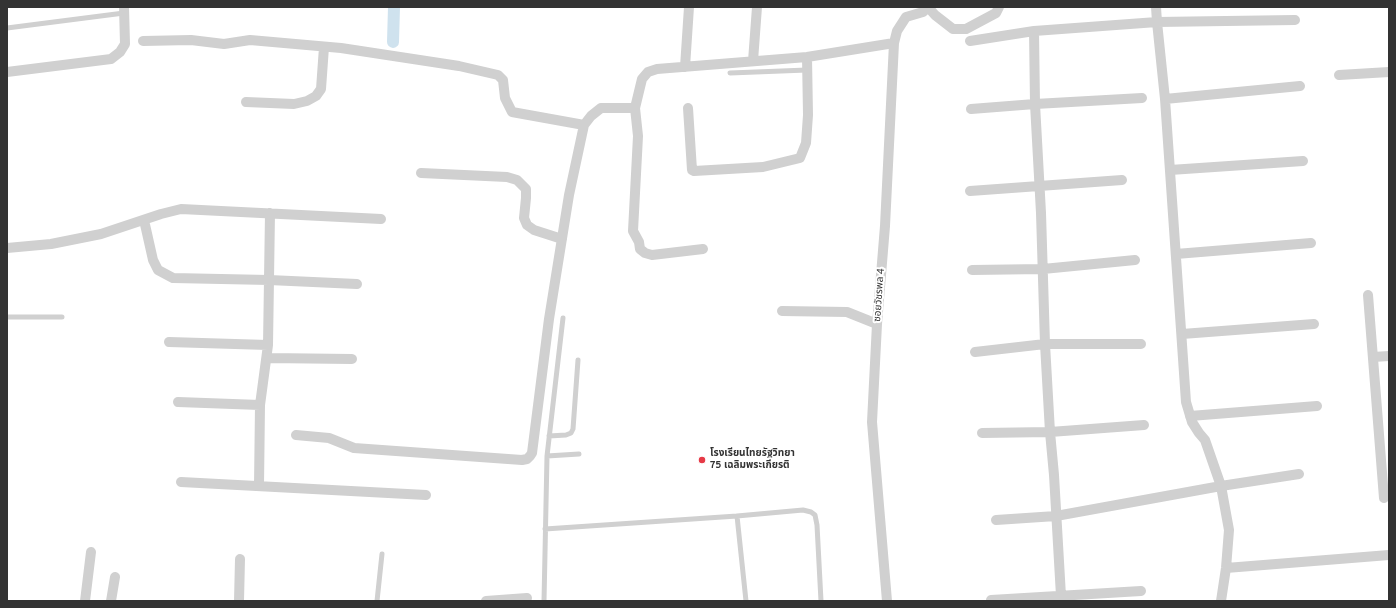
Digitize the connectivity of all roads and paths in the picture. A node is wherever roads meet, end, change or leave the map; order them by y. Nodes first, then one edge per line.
1 (689, 7) edge
2 (757, 7) edge
3 (928, 7) edge
4 (999, 7) edge
5 (1156, 7) edge
6 (124, 10) edge
7 (1296, 20) dead end
8 (1157, 22) junction
9 (7, 28) edge
10 (1034, 31) junction
11 (143, 41) dead end
12 (970, 41) dead end
13 (894, 43) junction
14 (324, 47) junction
15 (807, 57) junction
16 (753, 61) junction
17 (685, 67) junction
18 (807, 70) junction
19 (7, 72) edge
20 (1389, 72) edge
21 (730, 73) dead end
22 (1339, 75) dead end
23 (1300, 86) dead end
24 (1142, 98) dead end
25 (1165, 99) junction
26 (246, 102) dead end
27 (1035, 104) junction
28 (635, 108) junction
29 (688, 108) dead end
30 (971, 109) dead end
31 (584, 125) junction
32 (1303, 161) dead end
33 (1170, 170) junction
34 (421, 173) dead end
35 (1122, 180) dead end
36 (1039, 186) junction
37 (970, 191) dead end
38 (270, 213) junction
39 (381, 219) dead end
40 (144, 220) junction
41 (562, 239) junction
42 (1311, 243) dead end
43 (7, 248) edge
44 (702, 249) dead end
45 (1176, 254) junction
46 (1135, 260) dead end
47 (1042, 269) junction
48 (972, 270) dead end
49 (269, 280) junction
50 (357, 284) dead end
51 (1368, 295) dead end
52 (782, 312) dead end
53 (7, 317) edge
54 (62, 317) dead end
55 (563, 318) dead end
56 (877, 324) junction
57 (1314, 324) dead end
58 (1182, 334) junction
59 (169, 342) dead end
60 (1045, 344) junction
61 (1141, 344) dead end
62 (268, 346) junction
63 (975, 352) dead end
64 (1389, 356) edge
65 (1373, 357) junction
66 (267, 358) junction
67 (352, 359) dead end
68 (578, 360) dead end
69 (178, 402) dead end
70 (260, 405) junction
71 (1317, 406) dead end
72 (1190, 416) junction
73 (1144, 425) dead end
74 (1050, 432) junction
75 (982, 433) dead end
76 (296, 435) dead end
77 (549, 436) junction
78 (579, 454) dead end
79 (547, 456) junction
80 (1299, 474) dead end
81 (181, 482) dead end
82 (259, 486) junction
83 (1220, 486) junction
84 (426, 495) dead end
85 (1384, 498) dead end
86 (737, 516) junction
87 (1056, 516) junction
88 (996, 520) dead end
89 (545, 529) junction
90 (91, 552) dead end
91 (382, 554) dead end
92 (1389, 555) edge
93 (240, 559) dead end
94 (1226, 568) junction
95 (115, 576) dead end
96 (1141, 591) dead end
97 (1061, 596) junction
98 (527, 598) dead end
99 (991, 600) dead end
100 (85, 601) edge
101 (111, 601) edge
102 (239, 601) edge
103 (377, 601) edge
104 (486, 601) edge
105 (544, 601) edge
106 (746, 601) edge
107 (821, 601) edge
108 (887, 601) edge
109 (1221, 601) edge

1 - 17 street
2 - 16 street
3 - 4 street
3 - 13 street, ซอยวัชรพล 4
5 - 8 street
6 - 9 lane
6 - 19 street
7 - 8 street
8 - 10 street
8 - 25 street
10 - 12 street
10 - 27 street
11 - 14 street
13 - 15 street
13 - 56 street, ซอยวัชรพล 4
14 - 26 street
14 - 31 street
15 - 16 street
15 - 18 street
16 - 17 street
17 - 28 street
18 - 21 lane
18 - 29 street
20 - 22 street
23 - 25 street
24 - 27 street
25 - 33 street
27 - 30 street
27 - 36 street
28 - 31 street
28 - 44 street
31 - 41 street
32 - 33 street
33 - 45 street
34 - 41 street
35 - 36 street
36 - 37 street
36 - 47 street
38 - 39 street
38 - 40 street
38 - 49 street
40 - 43 street
40 - 49 street
41 - 76 street
42 - 45 street
45 - 58 street
46 - 47 street
47 - 48 street
47 - 60 street
49 - 50 street
49 - 62 street
51 - 65 street
52 - 56 street
53 - 54 lane
55 - 77 lane
56 - 108 street, ซอยวัชรพล 4
57 - 58 street
58 - 72 street
59 - 62 street
60 - 61 street
60 - 63 street
60 - 74 street
62 - 66 street
64 - 65 street
65 - 85 street
66 - 67 street
66 - 70 street
68 - 77 lane
69 - 70 street
70 - 82 street
71 - 72 street
72 - 83 street
73 - 74 street
74 - 75 street
74 - 87 street
77 - 79 lane
78 - 79 lane
79 - 89 lane
80 - 83 street
81 - 82 street
82 - 84 street
83 - 87 street
83 - 94 street
86 - 89 lane
86 - 106 lane
86 - 107 lane
87 - 88 street
87 - 97 street
89 - 105 lane
90 - 100 street
91 - 103 lane
92 - 94 street
93 - 102 street
94 - 109 street
95 - 101 street
96 - 97 street
97 - 99 street
98 - 104 street

